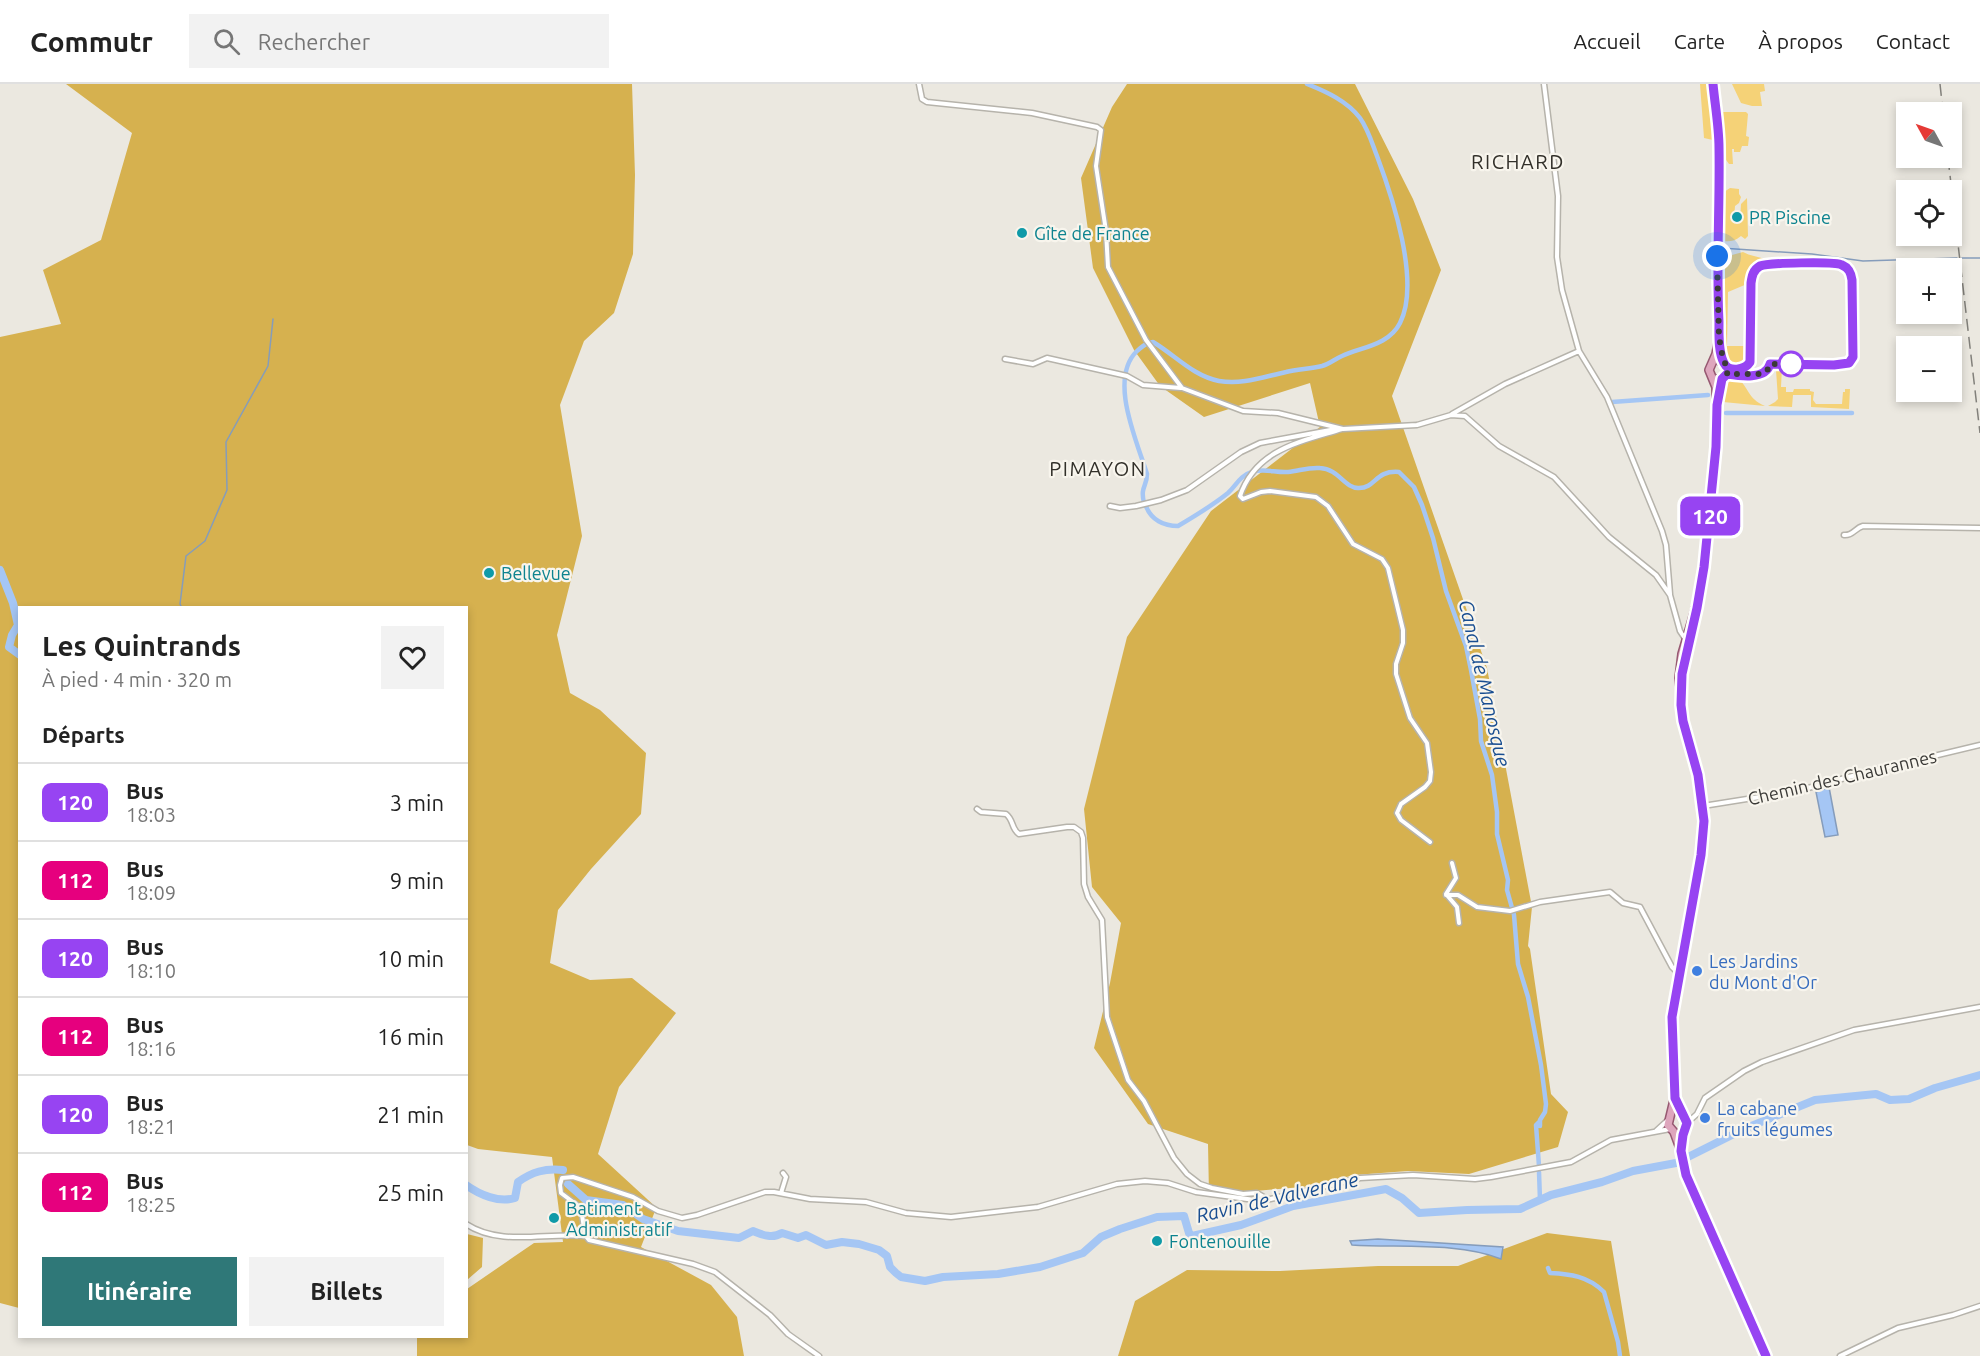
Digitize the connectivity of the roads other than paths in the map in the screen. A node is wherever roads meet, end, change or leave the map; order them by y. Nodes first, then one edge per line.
1 (919, 84) edge
2 (1544, 84) edge
3 (1713, 84) edge
4 (1719, 337) junction
5 (1751, 342) dead end
6 (1579, 351) junction
7 (1007, 360) dead end
8 (1712, 364) junction
9 (1770, 364) dead end
10 (1723, 373) junction
11 (1182, 388) junction
12 (1452, 415) junction
13 (1343, 429) junction
14 (1110, 506) dead end
15 (1980, 528) edge
16 (1844, 535) dead end
17 (1700, 593) junction
18 (1670, 595) junction
19 (1685, 639) junction
20 (1683, 665) junction
21 (1681, 705) junction
22 (1980, 746) edge
23 (1703, 806) junction
24 (977, 809) dead end
25 (1430, 842) dead end
26 (1452, 863) dead end
27 (1446, 895) junction
28 (1459, 923) dead end
29 (1678, 973) junction
30 (1980, 1007) edge
31 (1675, 1098) junction
32 (1670, 1117) junction
33 (1684, 1120) junction
34 (1655, 1131) junction
35 (1672, 1131) junction
36 (1681, 1151) junction
37 (783, 1173) dead end
38 (781, 1193) junction
39 (1268, 1200) junction
40 (468, 1225) edge
41 (585, 1236) junction
42 (1980, 1306) edge
43 (819, 1356) edge
44 (1766, 1356) edge
45 (1840, 1356) edge

1 - 11 street
2 - 6 street
3 - 4 main road
4 - 8 main road
4 - 10 main road
5 - 10 street
6 - 12 street
6 - 18 street
7 - 11 street
8 - 10 main road
8 - 10 main road
9 - 10 street
10 - 17 main road
11 - 13 street
12 - 13 street
12 - 18 street
13 - 14 street
13 - 25 street
15 - 16 street
17 - 19 main road
17 - 20 main road
18 - 19 street
19 - 20 street
19 - 21 main road
20 - 21 main road
21 - 23 main road
22 - 23 street, Chemin des Chaurannes
23 - 29 main road
24 - 39 street
26 - 27 street
27 - 28 street
27 - 29 street
29 - 31 main road
30 - 33 street
31 - 32 main road
31 - 33 main road
32 - 33 main road
32 - 34 street
32 - 35 main road
33 - 35 main road
33 - 36 main road
34 - 35 street
34 - 39 street
35 - 36 main road
36 - 44 main road
37 - 38 street
38 - 39 street
38 - 41 street
40 - 41 street
41 - 43 street
42 - 45 street

